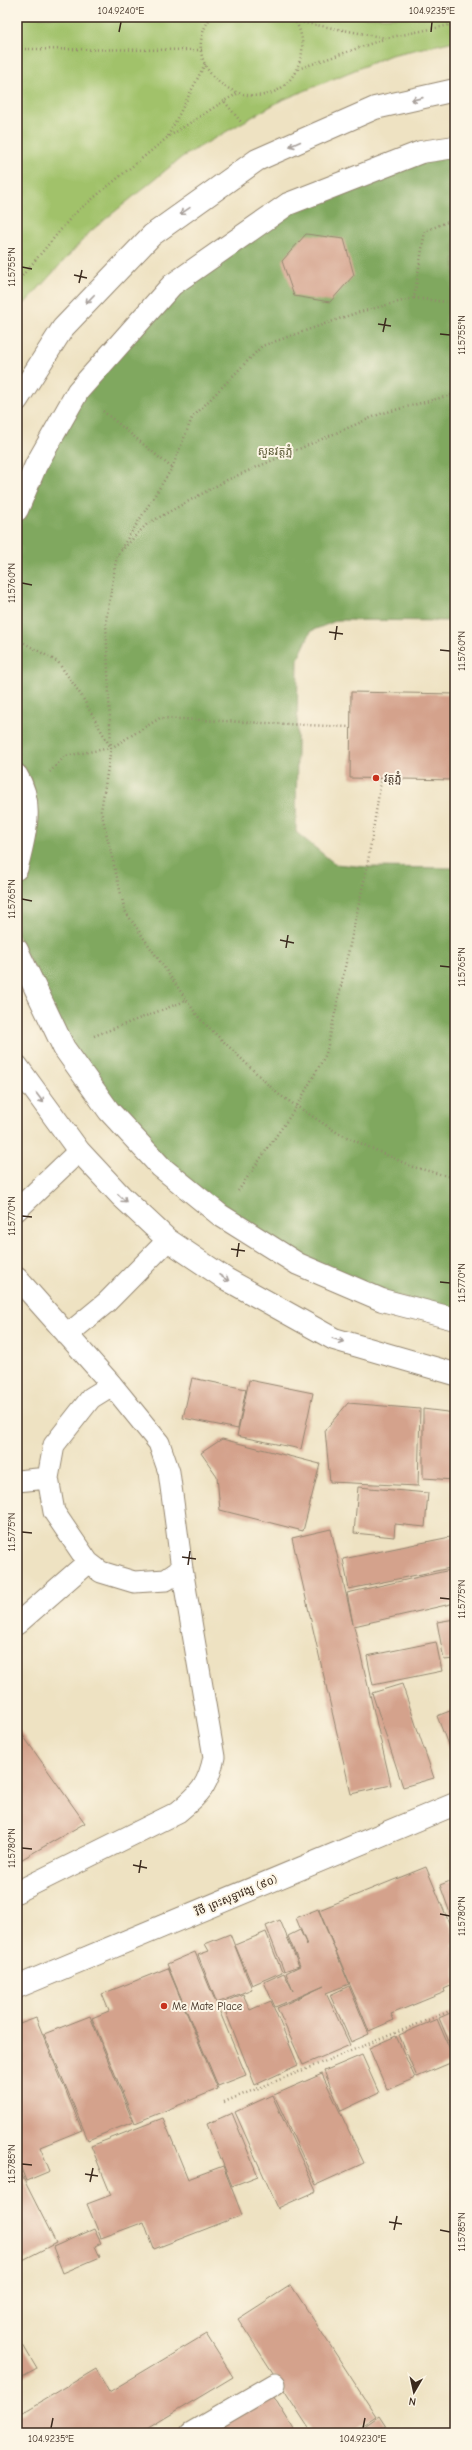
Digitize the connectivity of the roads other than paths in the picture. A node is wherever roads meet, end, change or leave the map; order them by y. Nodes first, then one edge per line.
1 (455, 90) edge
2 (455, 147) edge
3 (17, 400) edge
4 (17, 510) edge
5 (17, 775) edge
6 (17, 869) edge
7 (17, 950) edge
8 (17, 1066) edge
9 (79, 1151) junction
10 (17, 1210) edge
11 (168, 1240) junction
12 (17, 1278) edge
13 (455, 1319) edge
14 (68, 1335) junction
15 (455, 1374) edge
16 (112, 1385) junction
17 (48, 1478) junction
18 (17, 1481) edge
19 (88, 1562) junction
20 (182, 1569) junction
21 (17, 1624) edge
22 (455, 1804) edge
23 (17, 1892) edge
24 (17, 1987) edge
25 (275, 2384) dead end
26 (191, 2433) edge

1 -> 3 street
2 - 4 street
5 - 6 lane
7 - 13 street
8 -> 9 street
9 - 10 lane
9 -> 11 street
11 - 14 lane
11 -> 15 street
12 - 14 lane
14 - 16 lane
16 - 17 lane
16 - 20 lane
17 - 18 lane
17 - 19 lane
19 - 20 lane
19 - 21 lane
20 - 23 lane
22 - 24 street, វិថី ព្រះសុទ្ធាវង្ស (៩០)
25 - 26 lane

